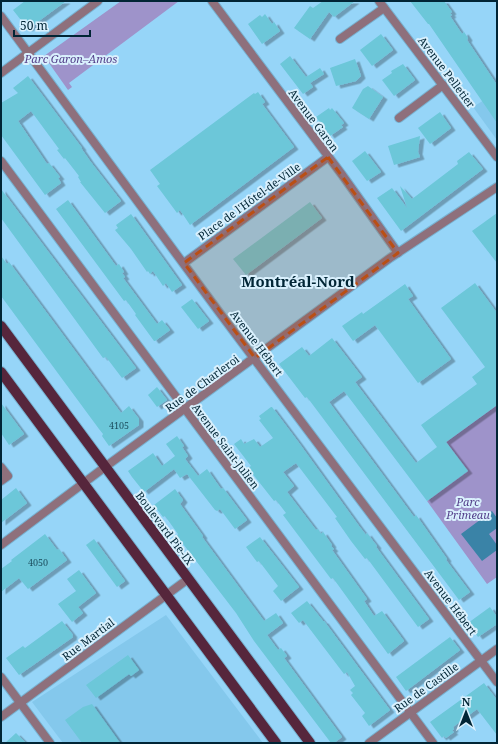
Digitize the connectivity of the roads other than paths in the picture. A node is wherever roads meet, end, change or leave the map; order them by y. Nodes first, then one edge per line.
1 (98, 1) edge
2 (212, 1) edge
3 (382, 4) edge
4 (1, 16) edge
5 (340, 39) dead end
6 (29, 53) junction
7 (1, 73) edge
8 (443, 85) junction
9 (399, 118) dead end
10 (328, 157) junction
11 (497, 157) edge
12 (1, 161) edge
13 (497, 187) edge
14 (398, 253) junction
15 (184, 263) junction
16 (1, 326) edge
17 (255, 358) junction
18 (1, 372) edge
19 (184, 409) junction
20 (1, 467) edge
21 (104, 467) junction
22 (1, 481) edge
23 (84, 484) junction
24 (1, 545) edge
25 (188, 579) junction
26 (166, 595) junction
27 (497, 649) edge
28 (481, 661) junction
29 (1, 676) edge
30 (497, 682) edge
31 (20, 703) junction
32 (411, 713) junction
33 (1, 717) edge
34 (50, 743) edge
35 (276, 743) edge
36 (310, 743) edge
37 (369, 743) edge
38 (433, 743) edge

1 - 6 street
2 - 10 street, Avenue Garon
3 - 5 street
3 - 8 street, Avenue Pelletier
4 - 6 street, Avenue Hébert
6 - 7 street
6 - 15 street, Avenue Hébert
8 - 9 street
8 - 11 street, Avenue Pelletier
10 - 14 street, Avenue Garon
10 - 15 street, Place de l'Hôtel-de-Ville
12 - 19 street, Avenue Saint-Julien
13 - 14 street, Rue de Charleroi
14 - 17 street, Rue de Charleroi
15 - 17 street, Avenue Hébert
16 - 21 main road, Boulevard Pie-IX
17 - 19 street, Rue de Charleroi
17 - 28 street, Avenue Hébert
18 - 23 main road
19 - 21 street, Rue de Charleroi
19 - 32 street, Avenue Saint-Julien
20 - 22 street
21 - 23 street, Rue de Charleroi
21 - 25 main road, Boulevard Pie-IX
23 - 24 street, Rue de Charleroi
23 - 26 main road
25 - 26 street, Rue Martial
25 - 36 main road, Boulevard Pie-IX
26 - 31 street, Rue Martial
26 - 35 main road
27 - 28 street, Rue de Castille
28 - 30 street, Avenue Hébert
28 - 32 street, Rue de Castille
29 - 31 street
31 - 33 street, Rue Martial
31 - 34 street
32 - 37 street, Rue de Castille
32 - 38 street, Avenue Saint-Julien

